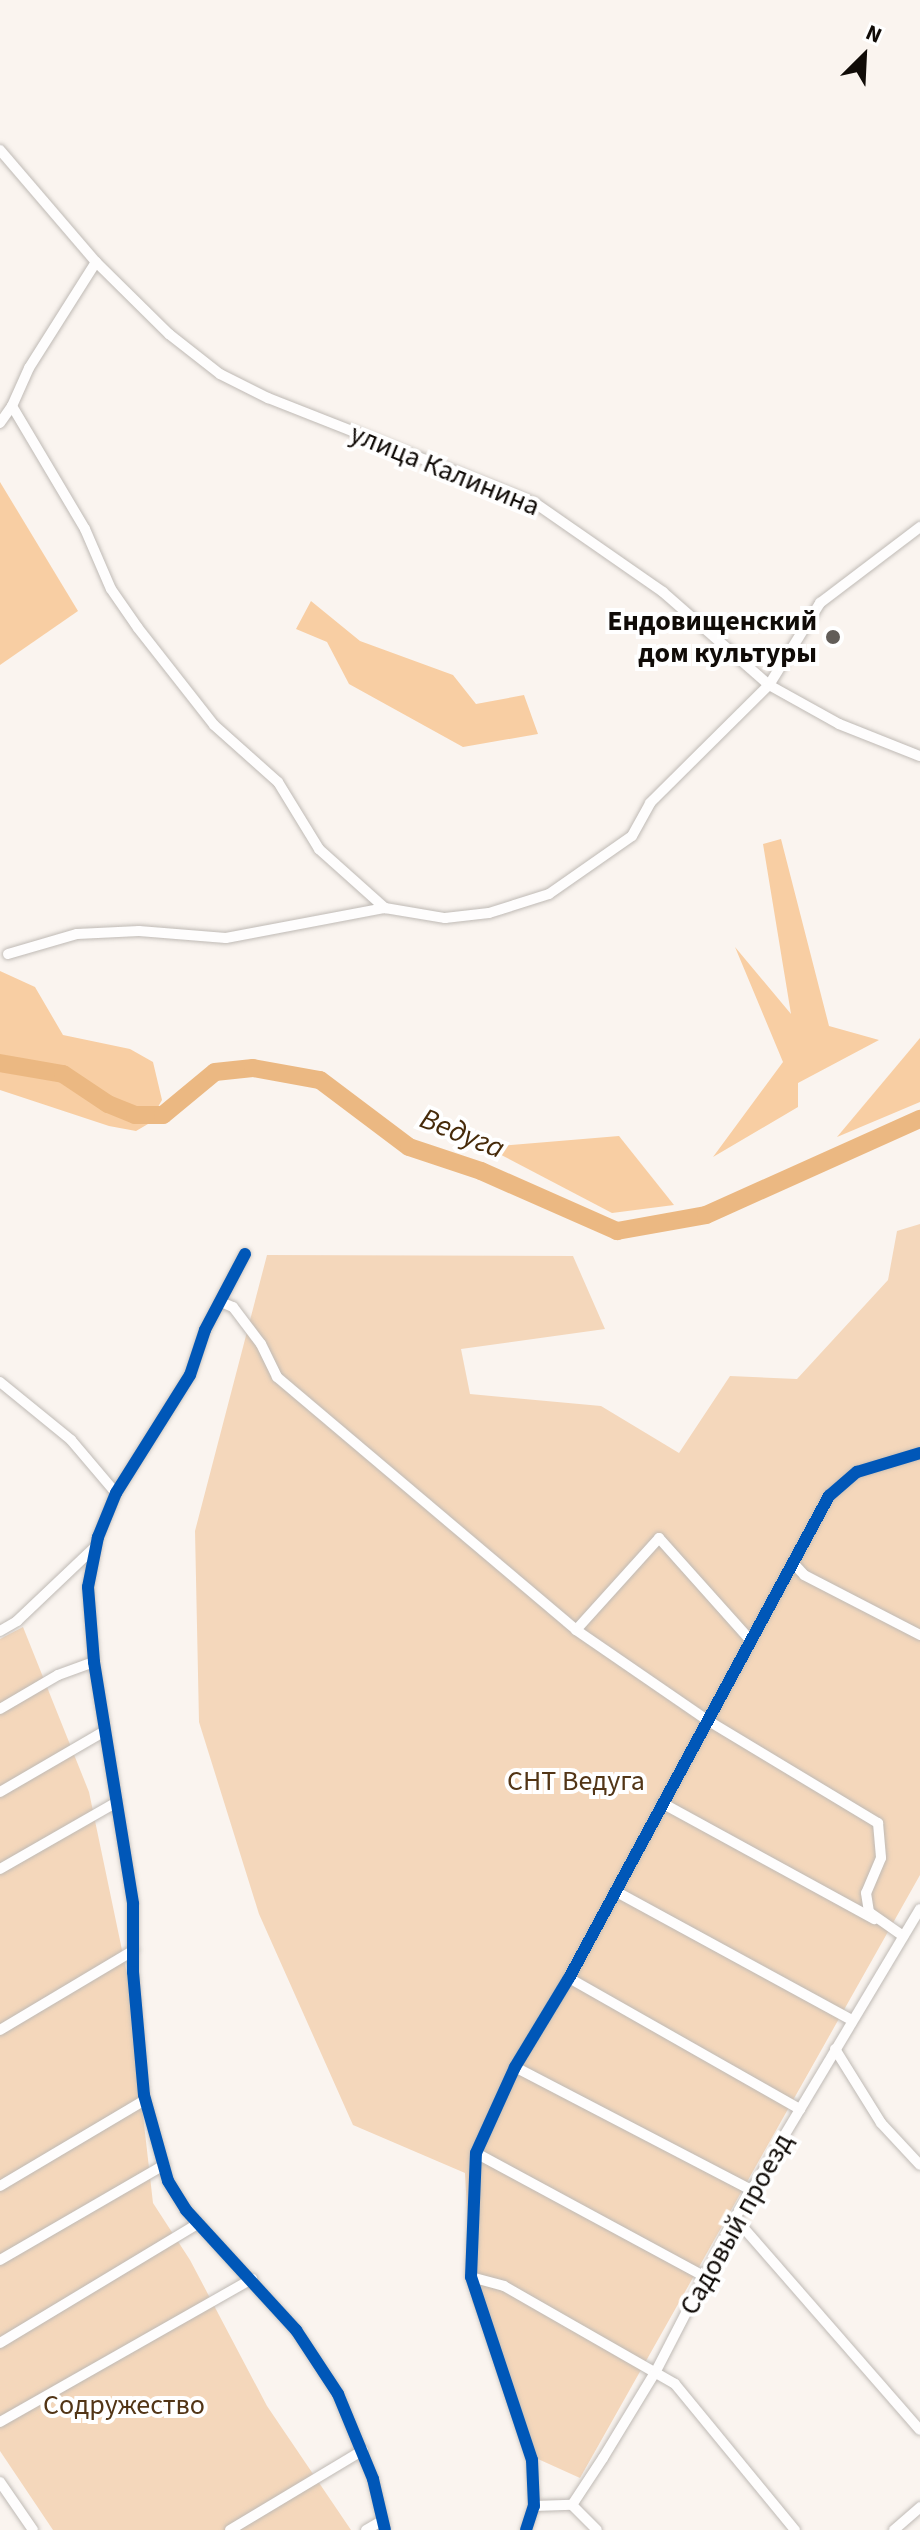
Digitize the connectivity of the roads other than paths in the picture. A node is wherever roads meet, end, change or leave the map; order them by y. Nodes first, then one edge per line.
1 (0, 150) edge
2 (96, 262) junction
3 (12, 406) junction
4 (0, 423) edge
5 (920, 527) edge
6 (769, 685) junction
7 (920, 756) edge
8 (385, 908) junction
9 (8, 954) dead end
10 (245, 1254) dead end
11 (221, 1302) junction
12 (0, 1382) edge
13 (920, 1453) edge
14 (116, 1493) junction
15 (96, 1546) junction
16 (793, 1563) junction
17 (576, 1630) junction
18 (0, 1631) edge
19 (920, 1635) edge
20 (751, 1641) junction
21 (94, 1662) junction
22 (0, 1709) edge
23 (707, 1720) junction
24 (105, 1731) junction
25 (0, 1792) edge
26 (117, 1802) junction
27 (662, 1803) junction
28 (0, 1869) edge
29 (615, 1891) junction
30 (920, 1909) edge
31 (878, 1921) junction
32 (903, 1936) junction
33 (134, 1950) junction
34 (569, 1978) junction
35 (852, 2020) junction
36 (0, 2030) edge
37 (835, 2049) junction
38 (515, 2067) junction
39 (145, 2100) junction
40 (800, 2109) junction
41 (476, 2153) junction
42 (164, 2165) junction
43 (920, 2165) edge
44 (0, 2186) edge
45 (753, 2191) junction
46 (735, 2218) junction
47 (199, 2223) junction
48 (0, 2260) edge
49 (471, 2277) junction
50 (705, 2277) junction
51 (252, 2279) junction
52 (0, 2343) edge
53 (656, 2371) junction
54 (0, 2422) edge
55 (920, 2430) edge
56 (363, 2450) junction
57 (0, 2482) edge
58 (572, 2505) junction
59 (534, 2506) junction
60 (920, 2507) edge
61 (384, 2525) edge
62 (33, 2530) edge
63 (230, 2530) edge
64 (366, 2530) edge
65 (526, 2530) edge
66 (597, 2530) edge
67 (795, 2530) edge
68 (894, 2530) edge

1 - 2 street, улица Калинина
2 - 3 street
2 - 6 street, улица Калинина
3 - 4 street
3 - 8 street
5 - 6 street
6 - 7 street, улица Калинина
6 - 8 street
8 - 9 street
10 - 11 street
11 - 14 street
11 - 17 street
12 - 14 street
13 - 16 street
14 - 15 street
15 - 18 street
15 - 21 street
16 - 19 street
16 - 20 street
17 - 20 street
17 - 23 street
20 - 23 street
21 - 22 street
21 - 24 street
23 - 27 street
23 - 31 street
24 - 25 street
24 - 26 street
26 - 28 street
26 - 33 street
27 - 29 street
27 - 31 street
29 - 34 street
29 - 35 street
30 - 32 street, Садовый проезд
31 - 32 street
32 - 35 street, Садовый проезд
33 - 36 street
33 - 39 street
34 - 38 street
34 - 40 street
35 - 37 street, Садовый проезд
37 - 40 street, Садовый проезд
37 - 43 street
38 - 41 street
38 - 45 street
39 - 42 street
39 - 44 street
40 - 45 street, Садовый проезд
41 - 49 street
41 - 50 street
42 - 47 street
42 - 48 street
45 - 46 street, Садовый проезд
46 - 50 street, Садовый проезд
46 - 55 street
47 - 51 street
47 - 52 street
49 - 53 street
49 - 59 street
50 - 53 street, Садовый проезд
51 - 54 street
51 - 56 street
53 - 58 street, Садовый проезд
53 - 67 street
56 - 61 street
56 - 63 street
57 - 62 street
58 - 59 street
58 - 66 street
59 - 65 street
60 - 68 street
61 - 64 street

